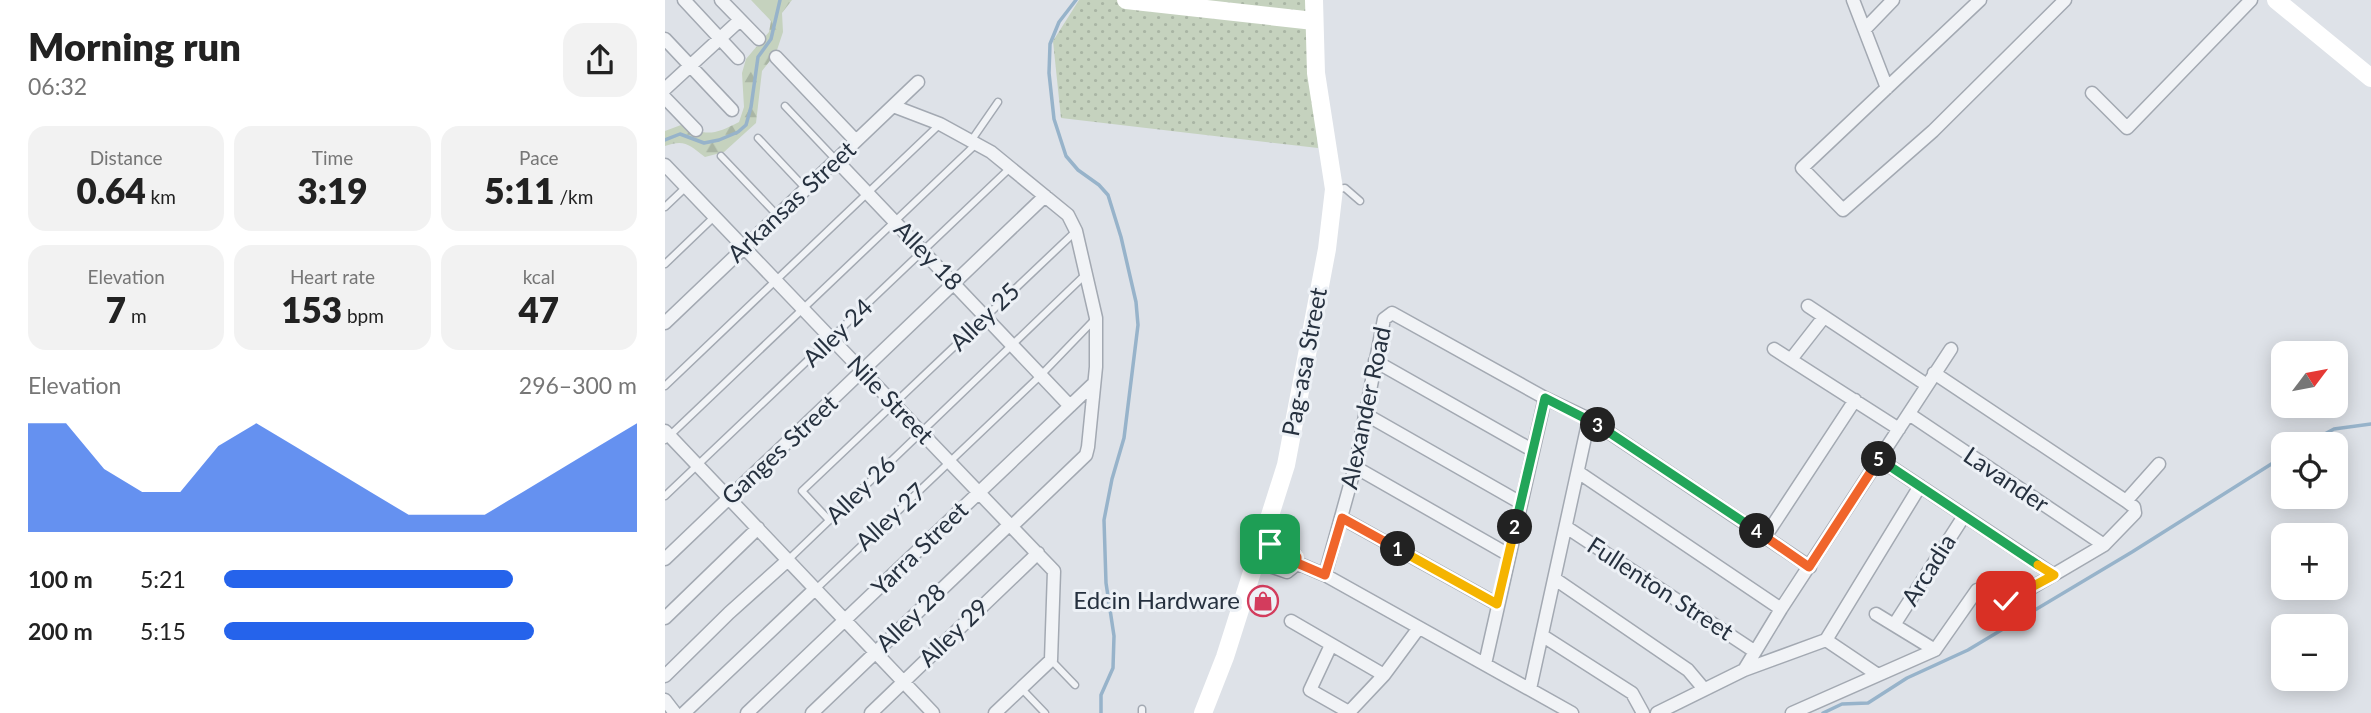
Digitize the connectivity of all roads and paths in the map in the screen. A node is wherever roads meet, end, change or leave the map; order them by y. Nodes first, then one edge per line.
1 (684, 0) edge
2 (721, 0) edge
3 (1126, 0) edge
4 (1314, 0) edge
5 (1853, 0) edge
6 (1893, 0) edge
7 (1980, 0) edge
8 (2065, 0) edge
9 (2251, 0) edge
10 (2276, 0) edge
11 (740, 20) junction
12 (1314, 21) junction
13 (1865, 29) junction
14 (720, 38) junction
15 (665, 39) edge
16 (759, 39) dead end
17 (776, 57) dead end
18 (738, 58) dead end
19 (690, 66) junction
20 (2371, 78) edge
21 (918, 82) dead end
22 (1887, 88) junction
23 (665, 89) edge
24 (2092, 93) dead end
25 (665, 98) edge
26 (997, 102) dead end
27 (785, 106) dead end
28 (893, 106) junction
29 (731, 110) dead end
30 (940, 124) junction
31 (696, 130) dead end
32 (758, 138) dead end
33 (856, 141) junction
34 (974, 143) junction
35 (721, 156) dead end
36 (837, 160) junction
37 (665, 165) edge
38 (1010, 168) junction
39 (686, 187) junction
40 (806, 189) junction
41 (1334, 189) junction
42 (867, 192) junction
43 (1045, 195) junction
44 (1360, 201) dead end
45 (665, 207) edge
46 (778, 216) junction
47 (715, 217) junction
48 (895, 221) junction
49 (1076, 231) junction
50 (744, 248) junction
51 (923, 251) junction
52 (665, 264) edge
53 (1086, 274) junction
54 (775, 280) junction
55 (954, 284) junction
56 (1808, 306) dead end
57 (803, 310) junction
58 (985, 316) junction
59 (1824, 317) junction
60 (1096, 318) junction
61 (665, 323) edge
62 (832, 340) junction
63 (1012, 345) junction
64 (1775, 349) dead end
65 (1951, 349) dead end
66 (1792, 358) junction
67 (1375, 361) junction
68 (863, 371) junction
69 (1041, 375) junction
70 (1931, 379) junction
71 (1092, 385) junction
72 (665, 386) edge
73 (1545, 398) junction
74 (1855, 400) junction
75 (894, 403) junction
76 (1070, 406) junction
77 (1365, 414) junction
78 (1909, 414) junction
79 (1589, 419) junction
80 (1899, 429) junction
81 (921, 432) junction
82 (667, 436) edge
83 (1532, 450) junction
84 (1879, 459) junction
85 (950, 461) junction
86 (2159, 464) dead end
87 (697, 465) junction
88 (1355, 467) junction
89 (1578, 472) junction
90 (1920, 486) junction
91 (979, 492) junction
92 (665, 496) edge
93 (729, 498) junction
94 (2126, 501) junction
95 (1521, 503) junction
96 (1964, 516) junction
97 (1342, 518) junction
98 (829, 520) junction
99 (1011, 525) junction
100 (1566, 527) junction
101 (758, 528) junction
102 (1765, 537) junction
103 (1262, 542) junction
104 (2104, 545) junction
105 (1038, 553) junction
106 (1509, 555) junction
107 (665, 559) edge
108 (788, 560) junction
109 (1256, 561) junction
110 (1297, 563) junction
111 (1809, 567) junction
112 (1325, 575) junction
113 (2054, 575) junction
114 (1555, 579) junction
115 (815, 589) junction
116 (1497, 604) junction
117 (1781, 609) junction
118 (1876, 614) dead end
119 (665, 618) edge
120 (845, 620) junction
121 (1291, 621) dead end
122 (1894, 625) junction
123 (1418, 629) junction
124 (1543, 636) junction
125 (1826, 640) junction
126 (1331, 645) junction
127 (1935, 650) junction
128 (1754, 651) junction
129 (875, 652) junction
130 (1051, 660) junction
131 (1485, 664) junction
132 (1744, 670) junction
133 (1384, 675) junction
134 (1878, 675) junction
135 (665, 676) edge
136 (904, 682) junction
137 (1075, 685) dead end
138 (1021, 688) junction
139 (1530, 689) junction
140 (1704, 689) junction
141 (665, 700) edge
142 (932, 712) edge
143 (675, 713) edge
144 (684, 713) edge
145 (747, 713) edge
146 (812, 713) edge
147 (871, 713) edge
148 (995, 713) edge
149 (1045, 713) edge
150 (1203, 713) edge
151 (1572, 713) edge
152 (1643, 713) edge
153 (1657, 713) edge
154 (1792, 713) edge

1 - 14 street
2 - 11 street
3 - 12 street
4 - 12 street, Pag-asa Street
5 - 13 street
6 - 13 street
7 - 22 street
8 - 22 street
9 - 24 street
10 - 20 street
11 - 14 street
11 - 16 street
12 - 41 street, Pag-asa Street
13 - 22 street
14 - 18 street
14 - 19 street
15 - 19 street
17 - 33 street
19 - 23 street
19 - 29 street
21 - 28 street, Arkansas Street
25 - 31 street
26 - 34 lane
27 - 36 lane, Alley 18
28 - 30 street
28 - 33 street, Arkansas Street
30 - 34 street
30 - 42 lane
32 - 40 lane
33 - 36 street, Arkansas Street
34 - 38 street
34 - 48 lane
35 - 46 lane
36 - 40 street, Arkansas Street
36 - 42 street, Alley 18
37 - 39 street, Nile Street
38 - 43 street
38 - 51 lane, Alley 24
39 - 45 lane
39 - 47 street, Nile Street
40 - 46 street, Arkansas Street
41 - 44 lane
41 - 103 street, Pag-asa Street
42 - 48 street, Alley 18
42 - 54 lane
43 - 49 street
43 - 55 street, Ganges Street
46 - 50 street, Arkansas Street
47 - 50 street, Nile Street
47 - 52 lane
48 - 51 street, Alley 18
48 - 57 lane
49 - 53 street, Alley 28
49 - 58 lane, Alley 25
50 - 54 street, Nile Street
50 - 61 street, Arkansas Street
51 - 55 street, Alley 18
51 - 62 lane, Alley 24
53 - 60 street, Alley 28
53 - 63 lane, Alley 26
54 - 57 street, Nile Street
54 - 72 lane
55 - 58 street, Alley 18
55 - 68 street, Ganges Street
56 - 59 street
57 - 62 street, Nile Street
57 - 82 lane
58 - 63 street, Alley 18
58 - 75 lane, Alley 25
59 - 66 street
59 - 70 street
60 - 69 lane, Alley 27
60 - 71 street, Alley 28
62 - 68 street, Nile Street
62 - 87 lane, Alley 24
63 - 69 street, Alley 18
63 - 81 lane, Alley 26
64 - 66 street
65 - 70 street
66 - 74 street
67 - 73 street, Alexander Road
67 - 77 street, Alexander Road
67 - 83 street
68 - 75 street, Nile Street
68 - 93 street, Ganges Street
69 - 76 street, Alley 18
69 - 85 lane, Alley 27
70 - 78 street
70 - 94 street
71 - 76 street, Yarra Street
71 - 99 street, Alley 28
73 - 79 street, Alexander Road
73 - 83 street
74 - 80 street
74 - 102 street
75 - 81 street, Nile Street
75 - 98 lane, Alley 25
76 - 91 street, Yarra Street
77 - 88 street, Alexander Road
77 - 95 street
78 - 80 street
78 - 104 street, Lavander
79 - 89 street
79 - 102 street, Alexander Road
80 - 84 street
81 - 85 street, Nile Street
81 - 98 lane, Alley 26
82 - 87 street
83 - 95 street
84 - 90 street
84 - 111 street
85 - 91 street, Nile Street
85 - 115 lane, Alley 27
86 - 94 street
87 - 92 lane, Alley 24
87 - 93 street
88 - 97 street, Alexander Road
88 - 106 street
89 - 100 street
89 - 117 street
90 - 96 street
90 - 125 street
91 - 99 street, Nile Street
91 - 120 street, Yarra Street
93 - 101 street
93 - 107 street, Ganges Street
94 - 104 street
95 - 106 street
96 - 113 street
96 - 122 street, Arcadia
97 - 112 street, Alexander Road
97 - 116 street
98 - 108 lane, Alley 26
99 - 105 street, Nile Street
99 - 129 street, Alley 28
100 - 114 street
100 - 128 street, Fullenton Street
101 - 108 street
101 - 119 street
102 - 111 street, Alexander Road
103 - 109 street, Pag-asa Street
103 - 110 street
104 - 113 street
105 - 130 street, Nile Street
105 - 136 street, Alley 29
106 - 116 street
108 - 115 street
108 - 135 street, Alley 26
109 - 110 street
109 - 150 street, Pag-asa Street
110 - 112 street
111 - 117 street
112 - 123 street
113 - 127 street
114 - 124 street
114 - 140 street
115 - 120 street
115 - 144 street, Alley 27
116 - 131 street
117 - 128 street
118 - 122 street
120 - 129 street
120 - 145 street, Yarra Street
121 - 126 street
122 - 127 street
123 - 131 street
123 - 133 street
124 - 139 street
124 - 152 street
125 - 132 street
125 - 134 street
126 - 133 street
126 - 133 street
127 - 134 street
128 - 132 street
129 - 136 street
129 - 146 street, Alley 28
130 - 137 lane
130 - 138 street
131 - 139 street
132 - 140 street
134 - 154 street
136 - 142 street
136 - 147 street, Alley 29
138 - 148 street
138 - 149 lane
139 - 151 street
140 - 153 street
141 - 143 street

